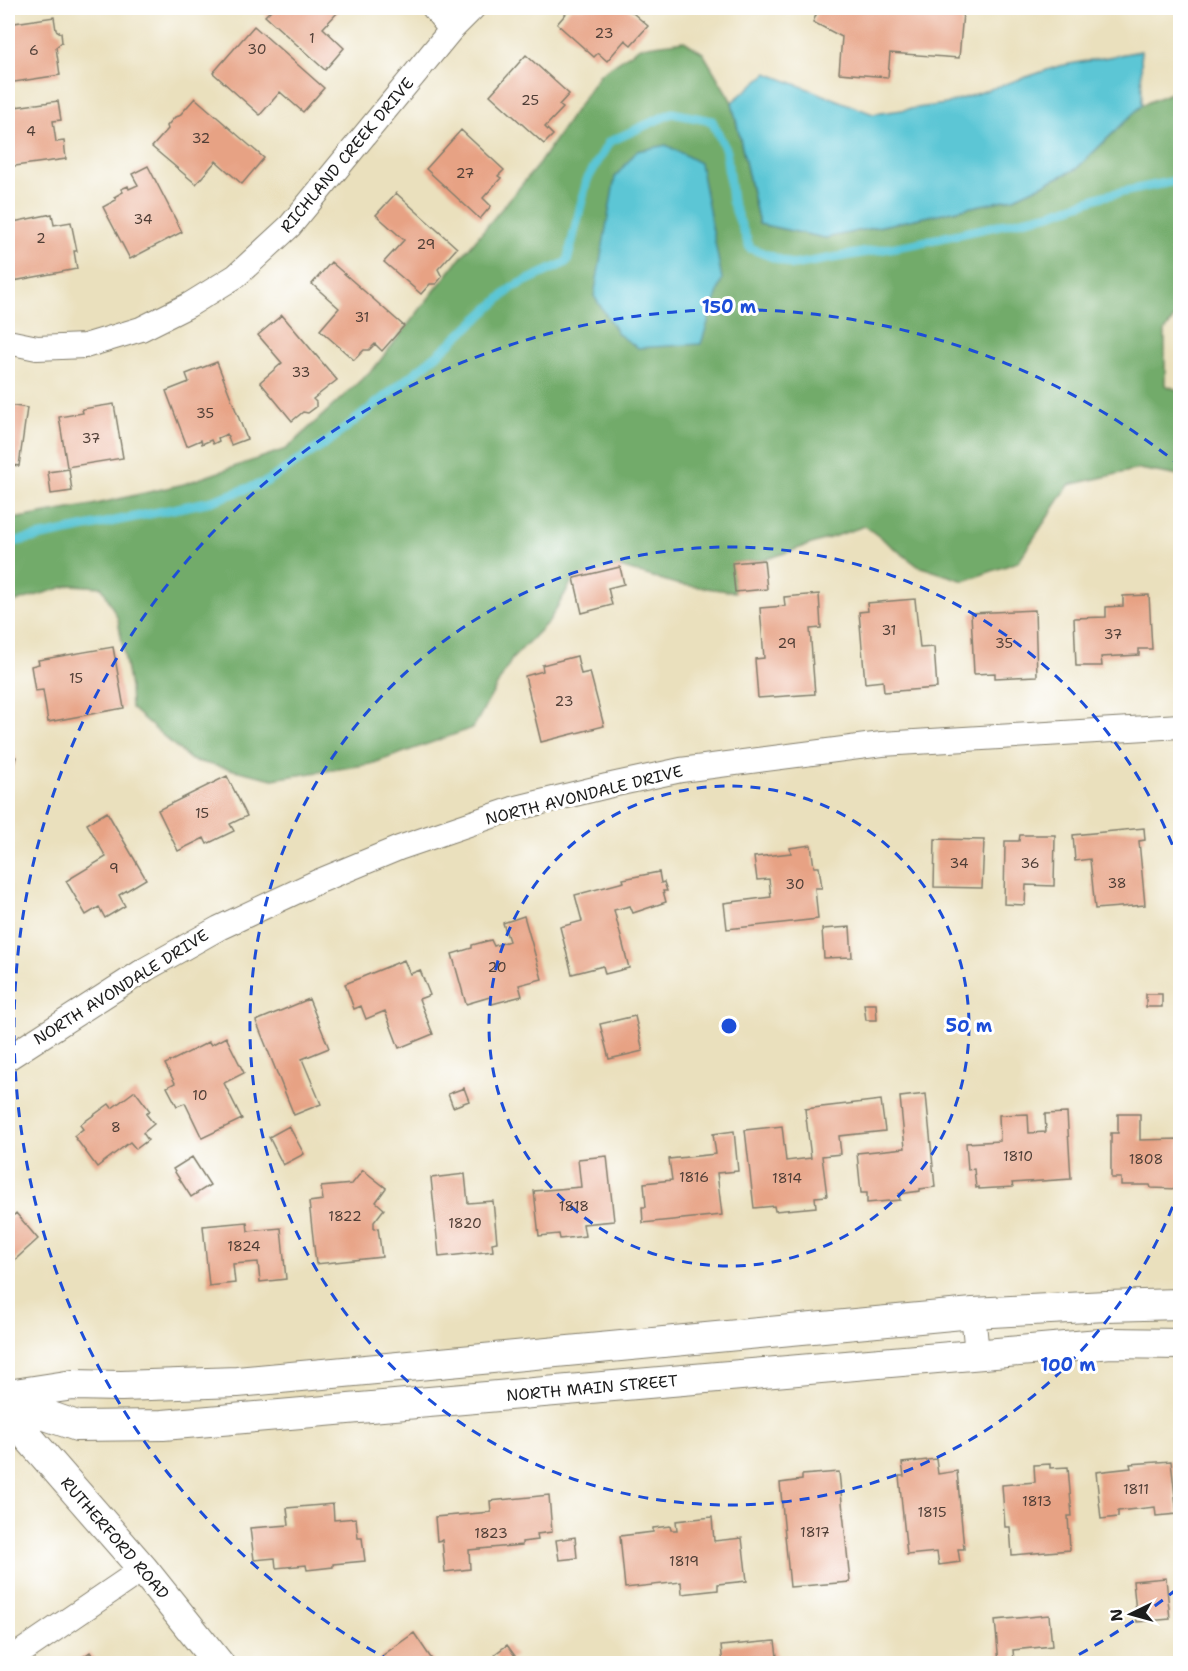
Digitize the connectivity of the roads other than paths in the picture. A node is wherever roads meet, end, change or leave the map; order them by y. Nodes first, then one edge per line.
1 (434, 8) edge
2 (473, 8) edge
3 (451, 30) junction
4 (8, 342) edge
5 (1180, 726) edge
6 (8, 1058) edge
7 (1180, 1304) edge
8 (973, 1313) junction
9 (1180, 1344) edge
10 (977, 1354) junction
11 (8, 1395) edge
12 (8, 1402) edge
13 (8, 1414) edge
14 (143, 1569) junction
15 (8, 1661) edge
16 (219, 1664) edge

1 - 3 street
2 - 3 street, RICHLAND CREEK DRIVE
3 - 4 street, RICHLAND CREEK DRIVE
5 - 6 street, NORTH AVONDALE DRIVE
7 - 8 street
8 - 10 street
8 - 11 street
9 - 10 street, NORTH MAIN STREET
10 - 12 street, NORTH MAIN STREET
13 - 14 street, RUTHERFORD ROAD
14 - 15 street
14 - 16 street, RUTHERFORD ROAD

